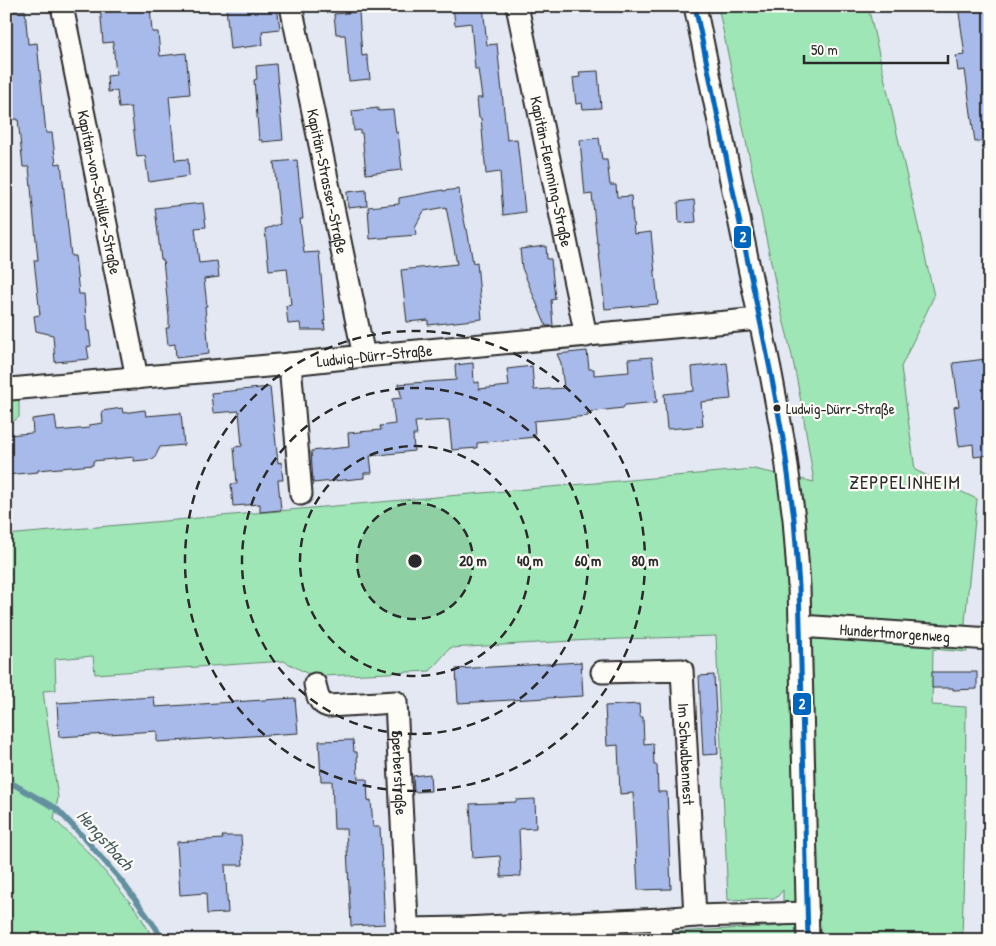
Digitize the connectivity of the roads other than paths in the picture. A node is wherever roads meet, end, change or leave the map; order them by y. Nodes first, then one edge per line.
1 (62, 6) edge
2 (291, 6) edge
3 (517, 6) edge
4 (695, 6) edge
5 (759, 319) junction
6 (586, 336) junction
7 (364, 356) junction
8 (290, 364) junction
9 (137, 378) junction
10 (10, 389) dead end
11 (301, 494) dead end
12 (800, 626) junction
13 (990, 639) edge
14 (602, 672) dead end
15 (315, 684) dead end
16 (808, 913) junction
17 (694, 916) junction
18 (661, 930) edge
19 (465, 934) edge
20 (407, 935) edge
21 (808, 940) edge

1 - 9 street, Kapitän-von-Schiller-Straße
2 - 7 street, Kapitän-Strasser-Straße
3 - 6 street, Kapitän-Flemming-Straße
4 - 5 street
5 - 6 street, Ludwig-Dürr-Straße
5 - 12 street
6 - 7 street, Ludwig-Dürr-Straße
7 - 8 street, Ludwig-Dürr-Straße
8 - 9 street, Ludwig-Dürr-Straße
8 - 11 street
9 - 10 street, Ludwig-Dürr-Straße
12 - 13 street, Hundertmorgenweg
12 - 16 street
14 - 17 street, Im Schwalbennest
15 - 20 street, Sperberstraße
16 - 17 street
16 - 21 street
17 - 18 street
18 - 19 street
19 - 20 street

